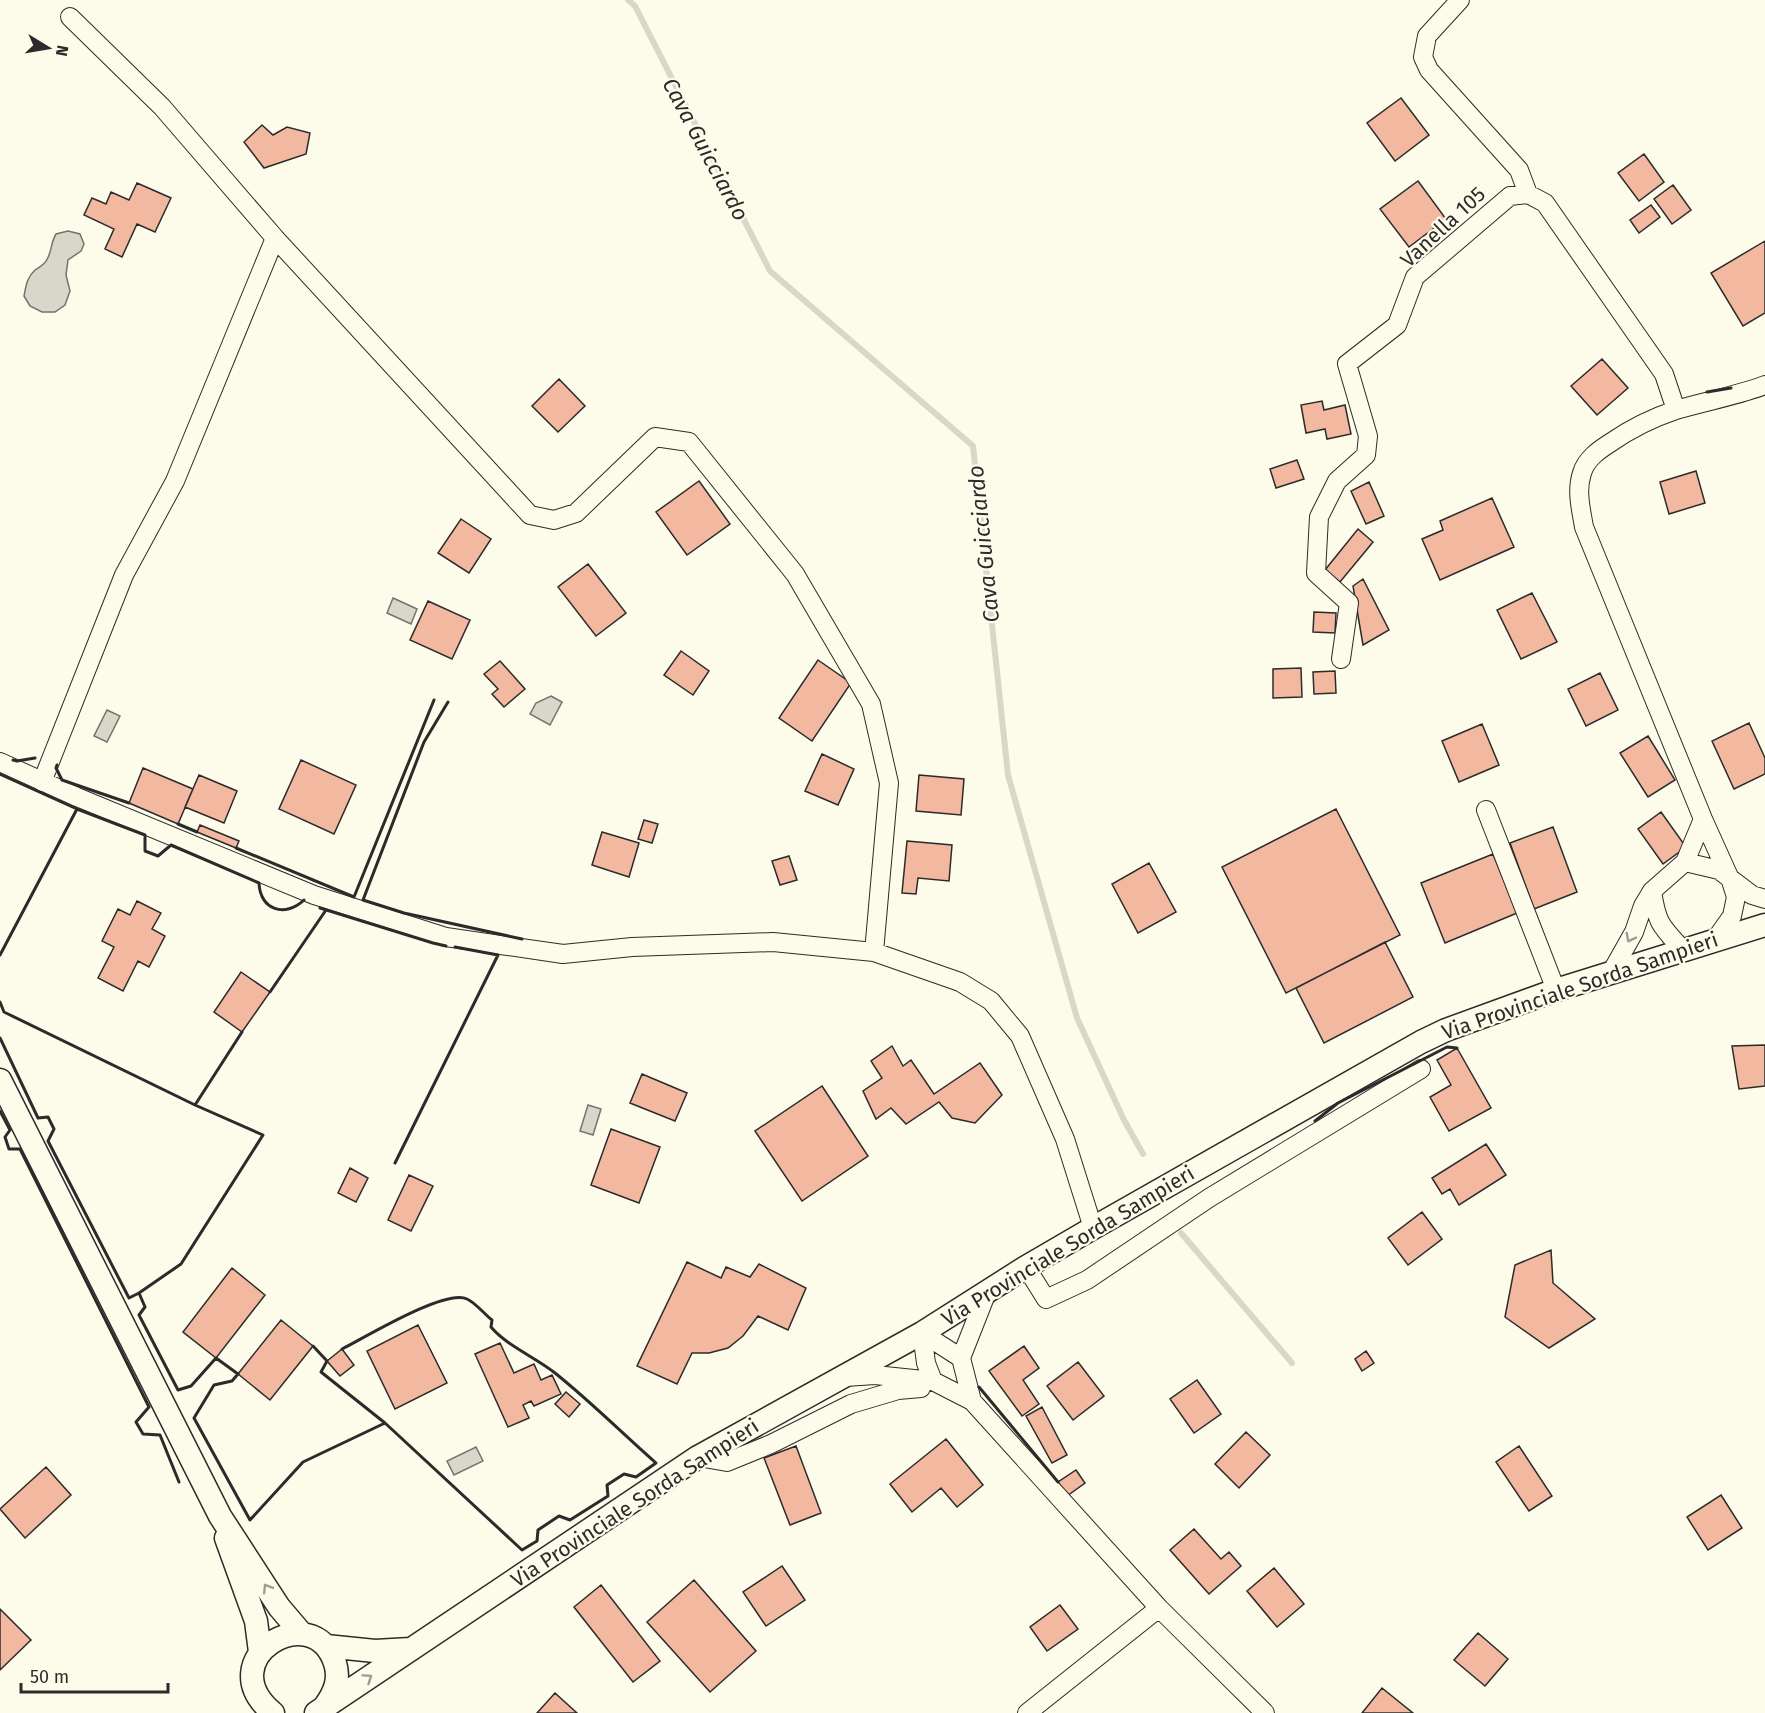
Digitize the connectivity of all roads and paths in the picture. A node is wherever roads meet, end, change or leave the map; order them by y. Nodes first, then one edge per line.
1 (1460, 0) edge
2 (70, 17) dead end
3 (1528, 194) junction
4 (275, 238) junction
5 (1765, 385) edge
6 (1676, 410) junction
7 (1341, 659) dead end
8 (0, 762) edge
9 (42, 782) junction
10 (1486, 810) dead end
11 (1703, 819) junction
12 (1685, 862) junction
13 (1731, 881) junction
14 (1652, 891) junction
15 (1765, 899) edge
16 (1765, 925) edge
17 (1715, 940) junction
18 (1683, 950) junction
19 (874, 952) junction
20 (1612, 971) junction
21 (1556, 990) junction
22 (1421, 1069) dead end
23 (0, 1080) edge
24 (1093, 1228) junction
25 (1026, 1267) junction
26 (987, 1292) junction
27 (922, 1334) junction
28 (961, 1358) junction
29 (840, 1378) junction
30 (941, 1385) junction
31 (972, 1401) junction
32 (698, 1457) junction
33 (220, 1516) junction
34 (1159, 1608) junction
35 (302, 1634) junction
36 (326, 1646) junction
37 (411, 1649) junction
38 (260, 1652) junction
39 (256, 1692) junction
40 (320, 1710) edge
41 (246, 1713) edge
42 (273, 1713) edge
43 (1027, 1713) edge
44 (1265, 1713) edge

1 - 3 street
2 - 4 street
3 - 6 street
3 - 7 street, Vanella 105
4 - 9 street
4 - 19 street
5 - 6 street
6 - 11 street
8 - 9 street
9 - 19 street
10 - 21 street
11 - 12 street
11 - 13 street
12 - 13 street
12 - 14 street
13 - 15 street
13 - 17 street
14 - 18 street
14 -> 20 street
16 - 17 street, Via Provinciale Sorda Sampieri
17 - 18 street, Via Provinciale Sorda Sampieri
18 - 20 street, Via Provinciale Sorda Sampieri
19 - 24 street
20 - 21 street, Via Provinciale Sorda Sampieri
21 - 24 street, Via Provinciale Sorda Sampieri
22 - 25 street
23 - 33 street
24 - 25 street, Via Provinciale Sorda Sampieri
25 - 26 street, Via Provinciale Sorda Sampieri
26 - 27 street, Via Provinciale Sorda Sampieri
26 - 28 street
27 - 28 street
27 - 29 street, Via Provinciale Sorda Sampieri
27 - 30 street
28 - 31 street
29 - 30 street
29 - 32 street, Via Provinciale Sorda Sampieri
30 - 31 street
30 - 32 street
31 - 34 street
32 - 37 street, Via Provinciale Sorda Sampieri
35 -> 33 street
33 - 38 street
34 - 43 street
34 - 44 street
35 - 36 street
35 - 38 street
36 - 37 street
36 - 40 street
40 -> 37 street, Via Provinciale Sorda Sampieri
38 - 39 street
39 - 41 street
39 - 42 street

